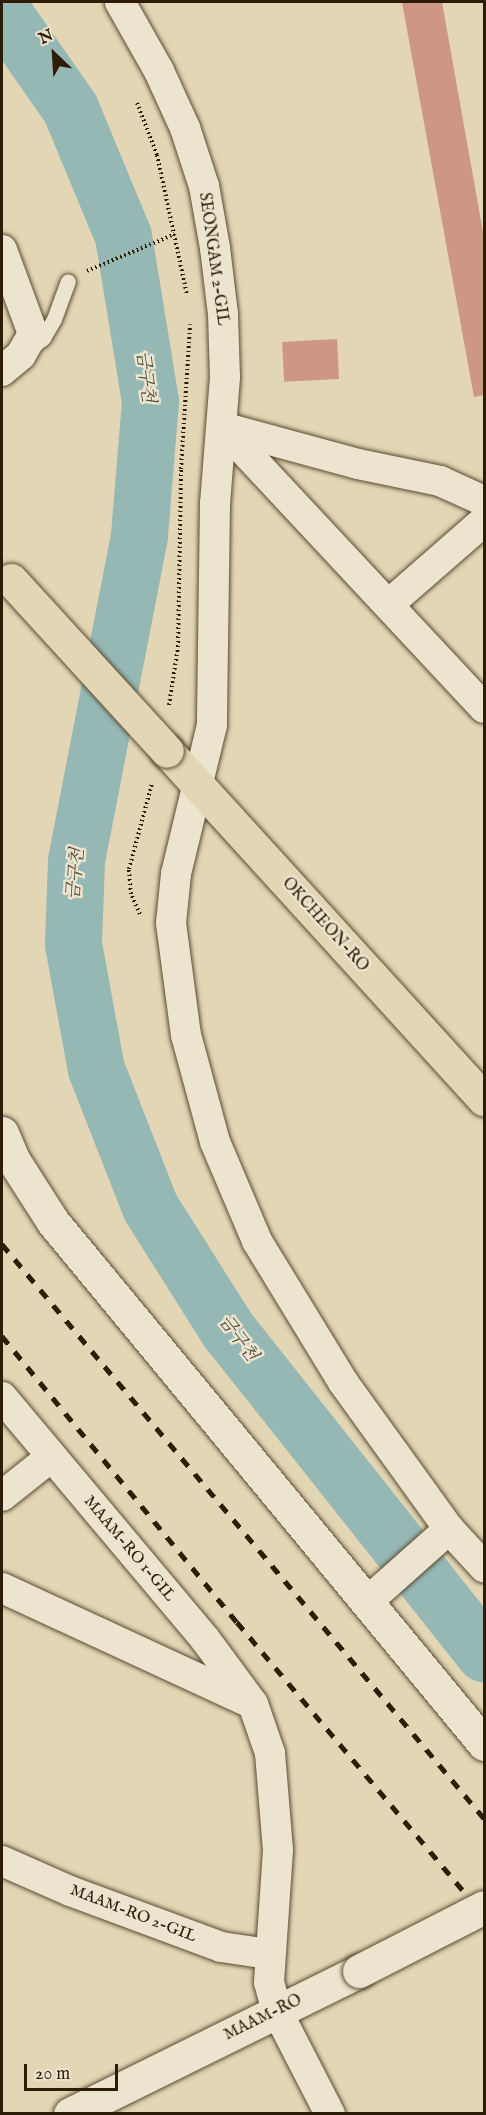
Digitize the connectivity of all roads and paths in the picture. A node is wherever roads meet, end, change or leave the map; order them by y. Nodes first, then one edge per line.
1 (120, 2) edge
2 (133, 94) dead end
3 (175, 234) junction
4 (2, 250) edge
5 (90, 270) dead end
6 (68, 281) dead end
7 (188, 303) dead end
8 (190, 314) dead end
9 (19, 353) edge
10 (222, 428) junction
11 (484, 501) edge
12 (484, 520) edge
13 (6, 574) edge
14 (389, 604) junction
15 (484, 708) edge
16 (167, 713) dead end
17 (161, 761) junction
18 (199, 787) junction
19 (171, 923) junction
20 (484, 1099) edge
21 (2, 1133) edge
22 (2, 1397) edge
23 (51, 1457) junction
24 (2, 1496) edge
25 (448, 1528) junction
26 (484, 1567) edge
27 (2, 1588) edge
28 (367, 1602) junction
29 (253, 1704) junction
30 (484, 1744) edge
31 (2, 1861) edge
32 (484, 1907) edge
33 (268, 1954) junction
34 (277, 2011) junction
35 (70, 2114) edge
36 (330, 2114) edge

1 - 10 street, SEONGAM 2-GIL
2 - 3 path
3 - 5 path
3 - 7 path
4 - 9 street
6 - 9 lane
8 - 16 path
10 - 11 street
10 - 14 street
10 - 18 street, SEONGAM 2-GIL
12 - 14 street
13 - 17 main road, OKCHEON-RO, bridge
14 - 15 street
17 - 18 main road, OKCHEON-RO
17 - 19 path
18 - 19 street, SEONGAM 2-GIL
18 - 20 main road, OKCHEON-RO
19 - 25 street, SEONGAM 2-GIL
21 - 28 street
22 - 23 street, MAAM-RO 1-GIL
23 - 24 street
23 - 29 street, MAAM-RO 1-GIL
25 - 26 street, SEONGAM 2-GIL
25 - 28 street
27 - 29 street
28 - 30 street
29 - 33 street, MAAM-RO 1-GIL
31 - 33 street, MAAM-RO 2-GIL
32 - 34 street, MAAM-RO, bridge
33 - 34 street, MAAM-RO 1-GIL
34 - 35 street, MAAM-RO
34 - 36 street, MAAM-RO 1-GIL

